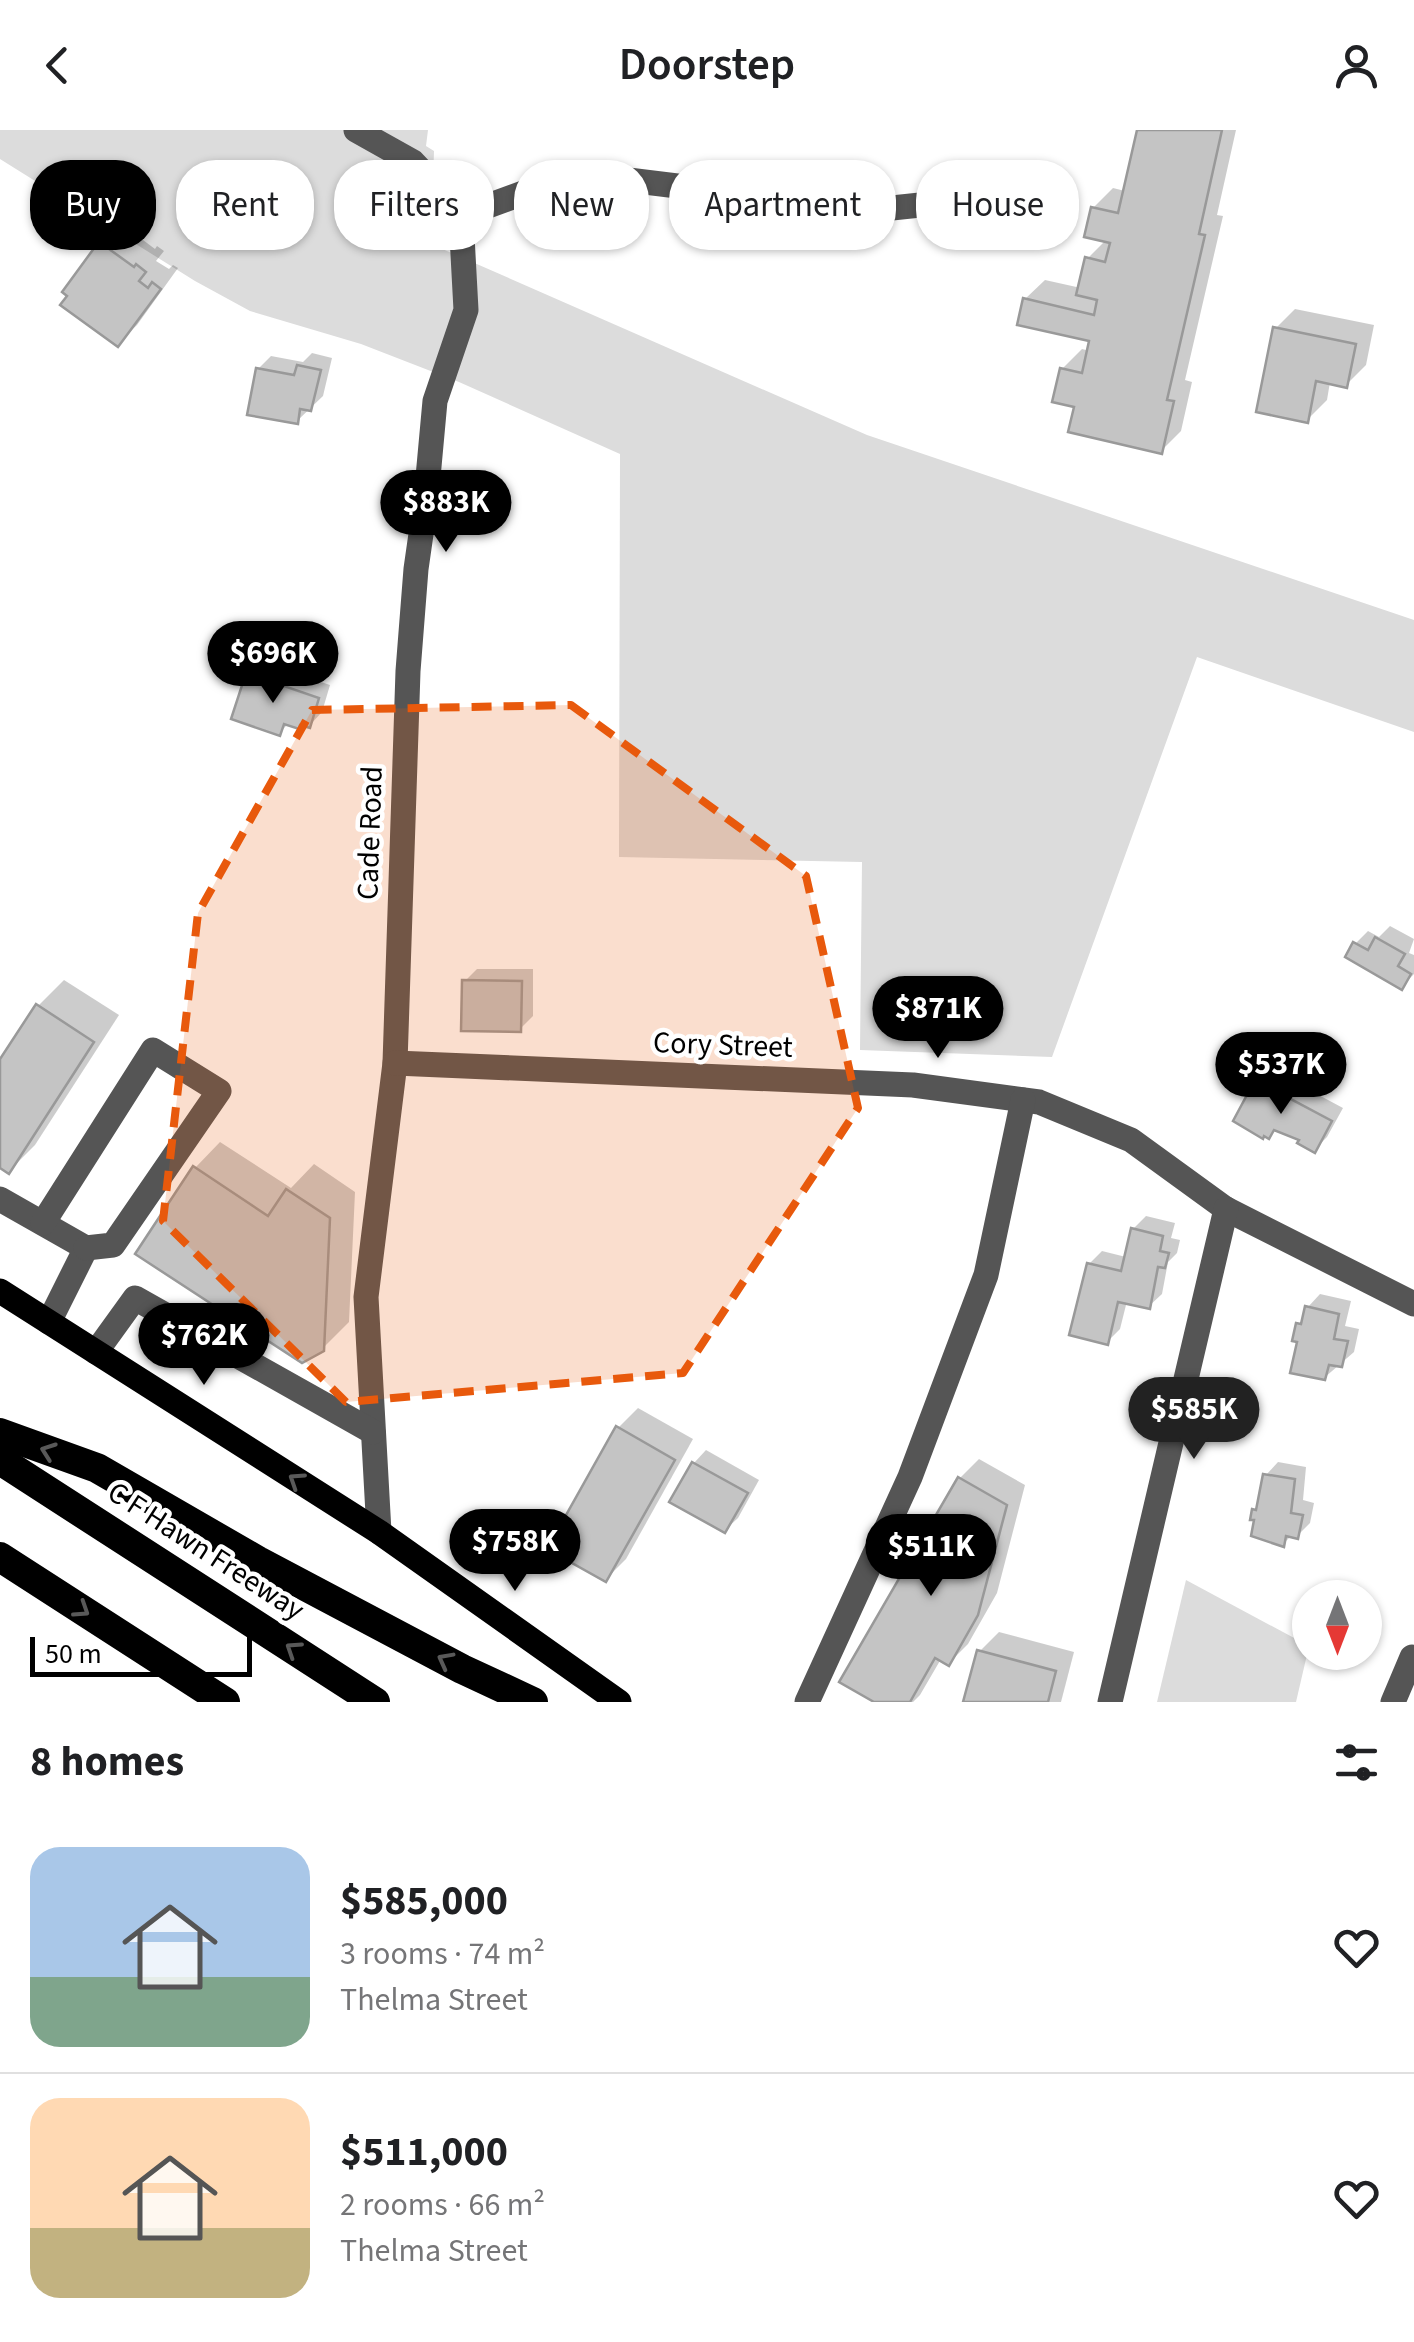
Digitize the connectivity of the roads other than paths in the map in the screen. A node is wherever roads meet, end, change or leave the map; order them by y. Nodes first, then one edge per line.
1 (356, 130) edge
2 (410, 160) edge
3 (494, 204) edge
4 (916, 206) edge
5 (463, 250) edge
6 (395, 1063) junction
7 (1023, 1100) junction
8 (0, 1199) edge
9 (1226, 1209) junction
10 (43, 1224) junction
11 (86, 1248) junction
12 (0, 1291) edge
13 (1414, 1304) edge
14 (50, 1322) junction
15 (96, 1352) junction
16 (373, 1432) junction
17 (0, 1433) edge
18 (0, 1460) edge
19 (378, 1532) junction
20 (0, 1557) edge
21 (1412, 1657) edge
22 (225, 1702) edge
23 (375, 1702) edge
24 (532, 1702) edge
25 (619, 1702) edge
26 (807, 1702) edge
27 (1110, 1702) edge
28 (1394, 1702) edge

1 - 2 street, Cade Road
3 - 4 street
5 - 6 street, Cade Road
6 - 7 street, Cory Street
6 - 16 street, Cade Road
7 - 9 street, Cory Street
7 - 26 street
8 - 10 street
9 - 13 street, Cory Street
9 - 27 street
10 - 11 street
10 - 11 street
11 - 14 street
12 - 14 main road
14 - 15 main road
15 - 16 street
19 -> 15 main road
16 - 19 street, Cade Road
24 -> 17 highway
23 -> 18 highway, C F Hawn Freeway
19 - 25 main road
20 -> 22 highway
21 - 28 street

